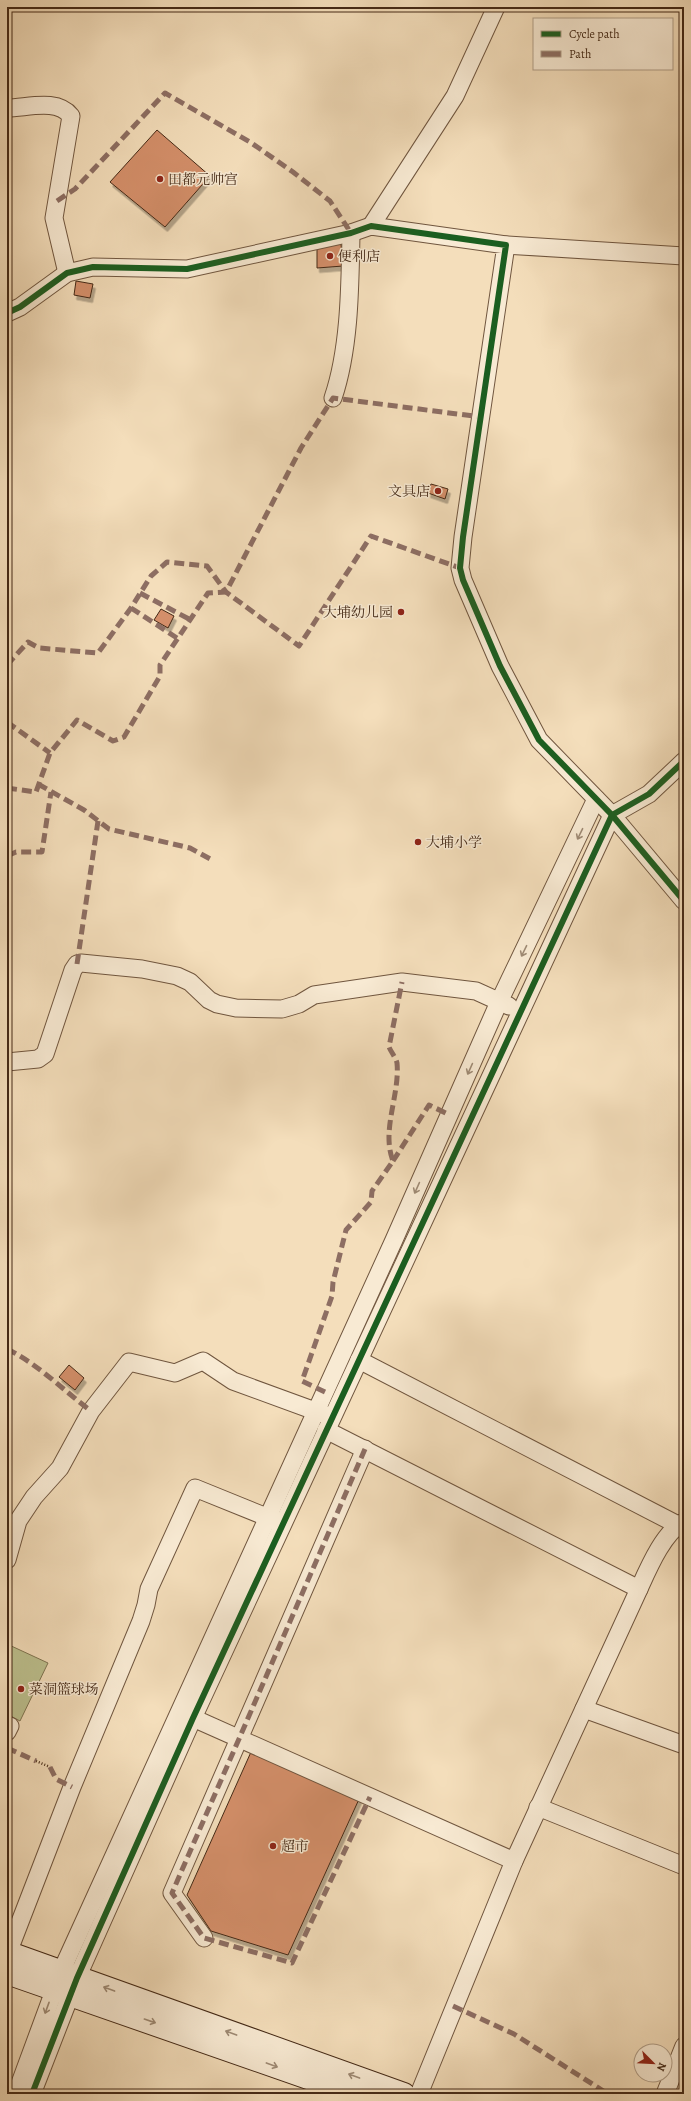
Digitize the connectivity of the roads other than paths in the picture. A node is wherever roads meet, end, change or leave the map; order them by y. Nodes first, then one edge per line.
1 (496, 7) edge
2 (7, 108) edge
3 (371, 226) junction
4 (351, 233) junction
5 (506, 245) junction
6 (684, 256) edge
7 (67, 273) junction
8 (7, 313) edge
9 (333, 398) dead end
10 (684, 761) edge
11 (596, 798) junction
12 (612, 815) junction
13 (684, 901) edge
14 (499, 1002) junction
15 (520, 1012) junction
16 (7, 1062) edge
17 (359, 1360) junction
18 (325, 1420) junction
19 (365, 1449) junction
20 (276, 1520) junction
21 (681, 1523) edge
22 (7, 1560) edge
23 (639, 1589) junction
24 (584, 1709) junction
25 (193, 1718) junction
26 (7, 1725) edge
27 (7, 1732) edge
28 (238, 1739) junction
29 (684, 1745) edge
30 (538, 1807) junction
31 (514, 1861) junction
32 (684, 1866) edge
33 (204, 1938) dead end
34 (7, 1959) edge
35 (66, 1983) junction
36 (684, 2046) edge
37 (16, 2094) edge
38 (32, 2094) edge
39 (354, 2094) edge
40 (404, 2094) edge
41 (418, 2094) edge
42 (665, 2094) edge

1 - 3 street
2 - 7 street
3 - 4 street
3 - 5 street
4 - 7 street
4 - 9 street
5 - 6 street
5 - 11 street
7 - 8 street
10 - 12 street
11 - 12 street
11 -> 14 street
12 - 13 street
12 - 15 street
14 - 15 street
14 - 16 street
14 -> 18 street
15 - 17 street
17 - 18 street
17 - 21 street
18 - 19 street
18 - 20 street
18 - 22 street
19 - 23 street
19 - 28 street
20 - 25 street
20 - 34 street
20 - 35 street
21 - 23 street
23 - 24 street
24 - 29 street
24 - 30 street
25 - 28 street
25 - 35 street
26 - 27 street
28 - 31 street
28 - 33 street
30 - 31 street
30 - 32 street
31 - 41 street
34 - 35 street
35 -> 37 street
35 - 38 street
35 -> 39 street
40 -> 35 street
36 - 42 street

